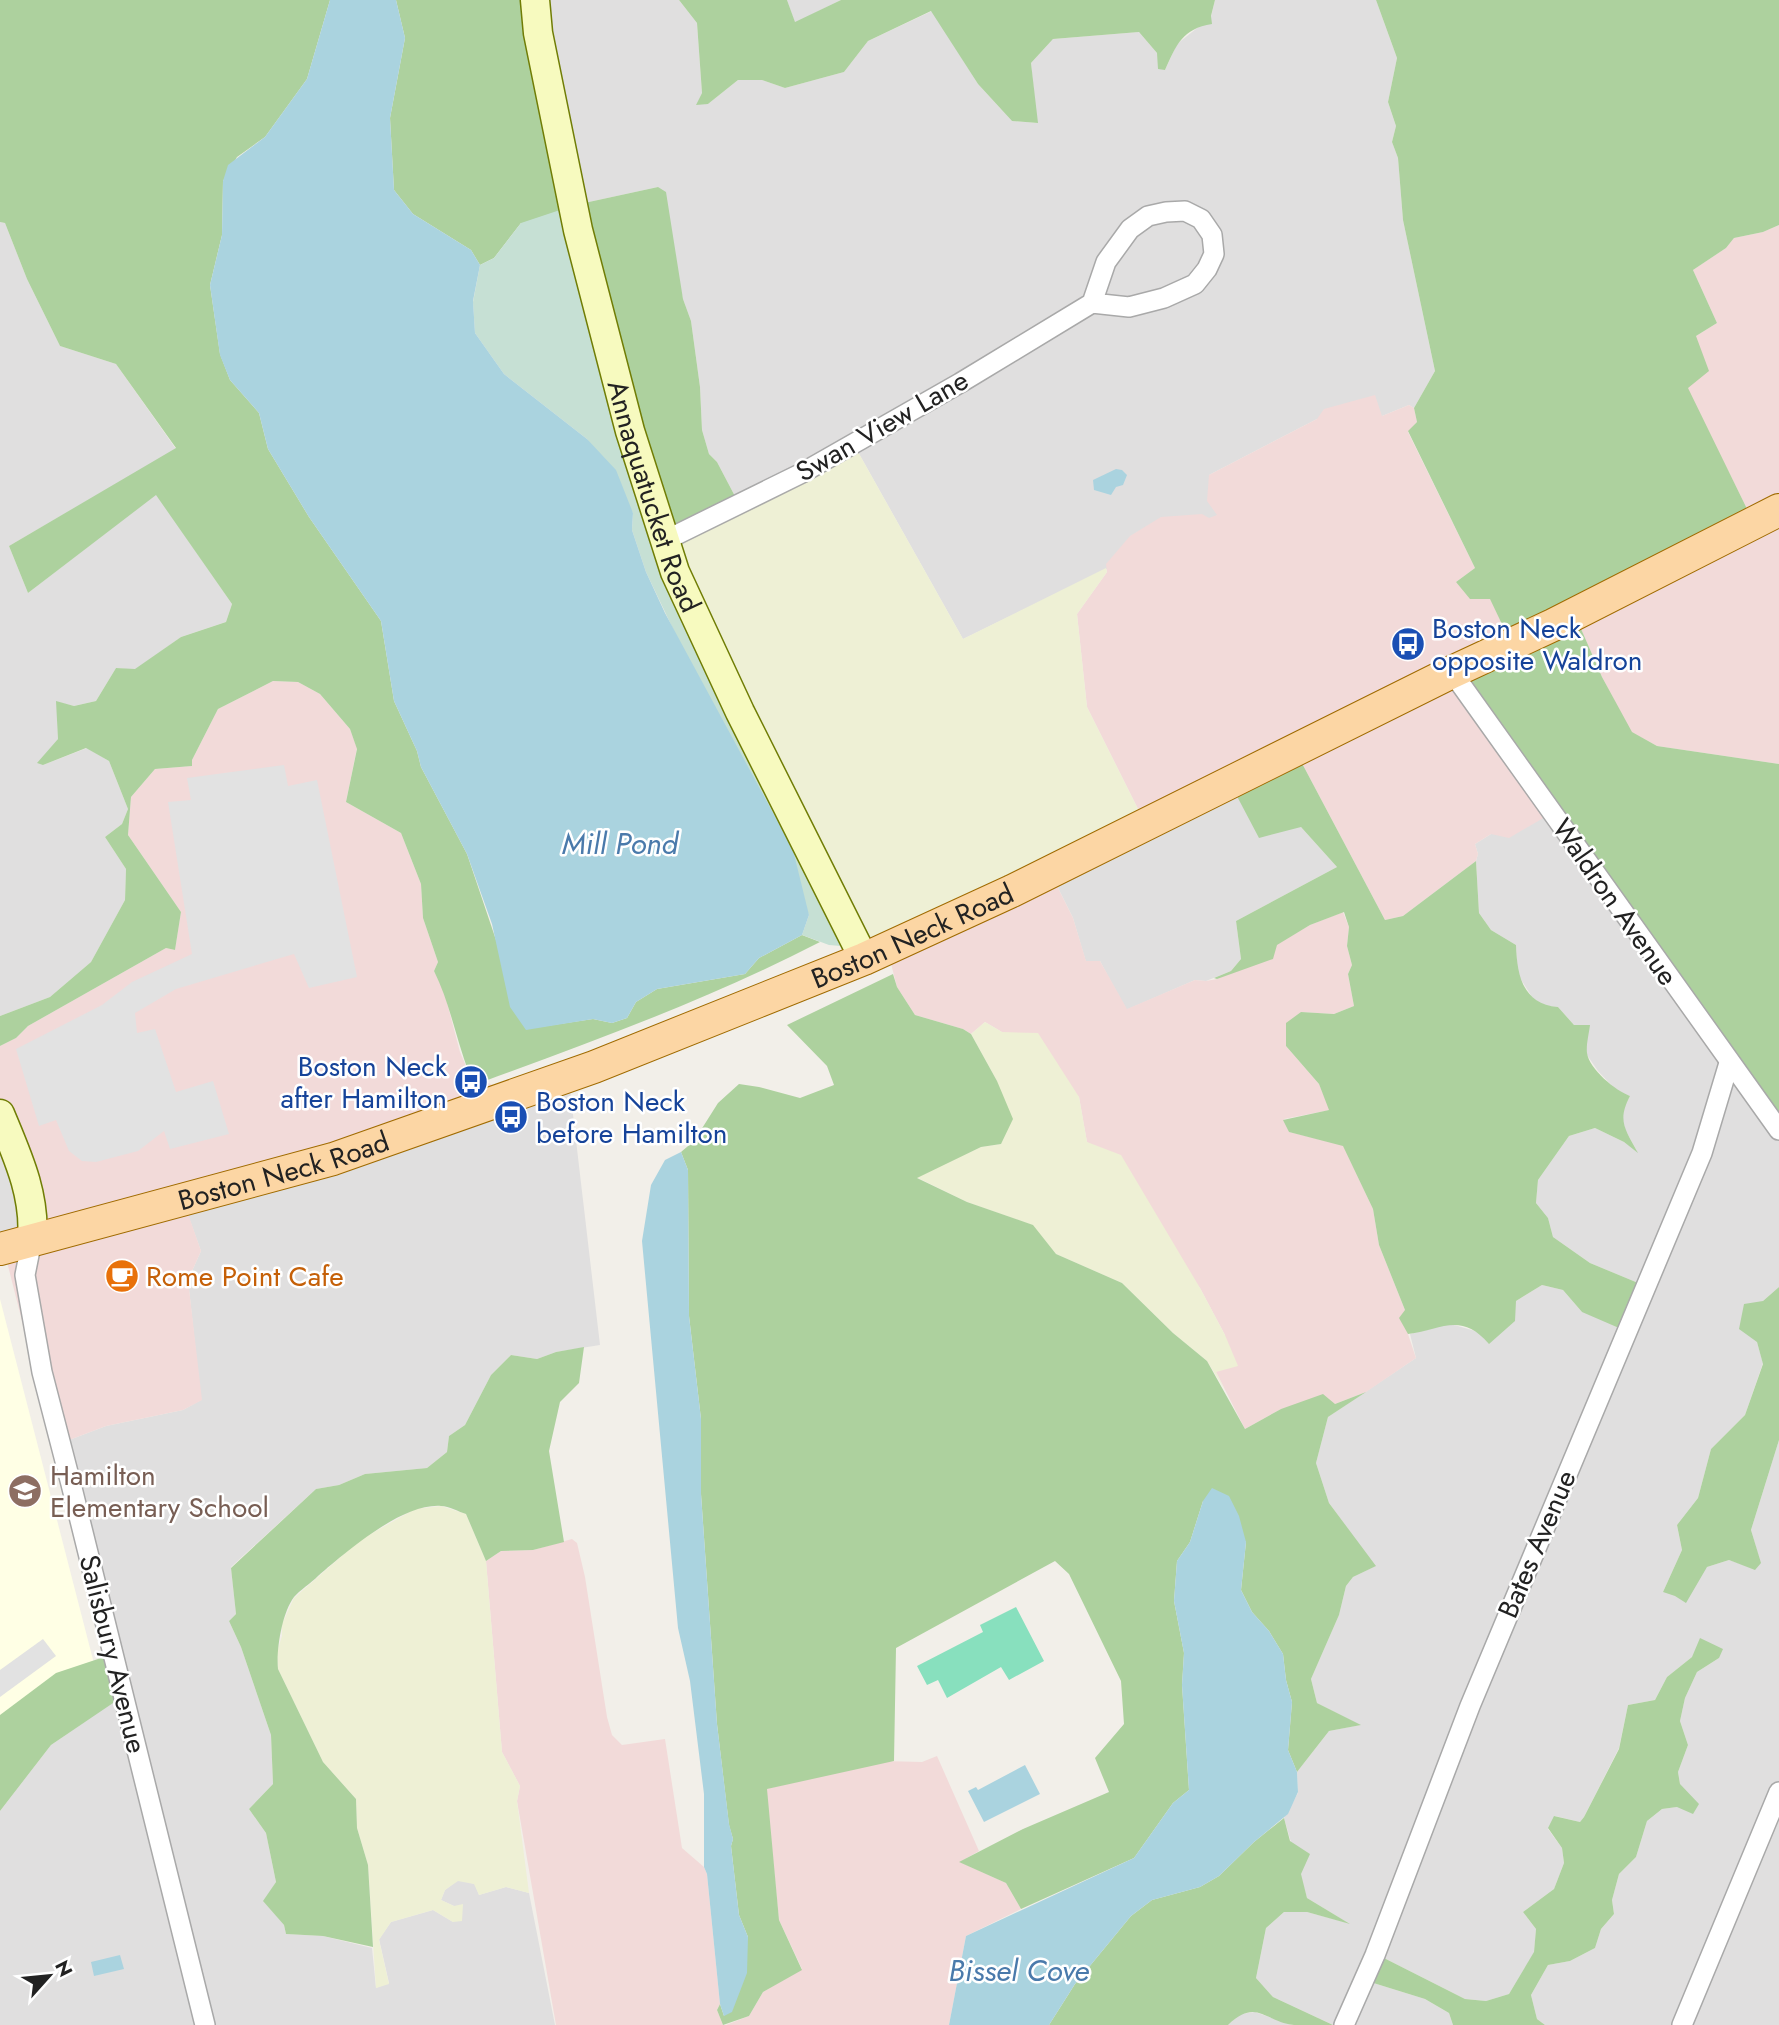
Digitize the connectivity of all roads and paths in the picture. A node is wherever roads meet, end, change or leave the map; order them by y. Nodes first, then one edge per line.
1 (534, 0) edge
2 (1092, 303) junction
3 (1779, 510) edge
4 (666, 540) junction
5 (1452, 672) junction
6 (864, 959) junction
7 (1729, 1063) junction
8 (0, 1114) edge
9 (1779, 1130) edge
10 (32, 1240) junction
11 (0, 1249) edge
12 (1779, 1792) edge
13 (205, 2025) edge
14 (1344, 2025) edge
15 (1682, 2025) edge

1 - 4 street, Annaquatucket Road
2 - 2 street
2 - 4 street, Swan View Lane
3 - 5 main road, Boston Neck Road
4 - 6 street, Annaquatucket Road
5 - 6 main road, Boston Neck Road
5 - 7 street, Waldron Avenue
6 - 10 main road, Boston Neck Road
7 - 9 street, Waldron Avenue
7 - 14 street, Bates Avenue
8 - 10 street
10 - 11 main road, Boston Neck Road
10 - 13 street, Salisbury Avenue
12 - 15 street

